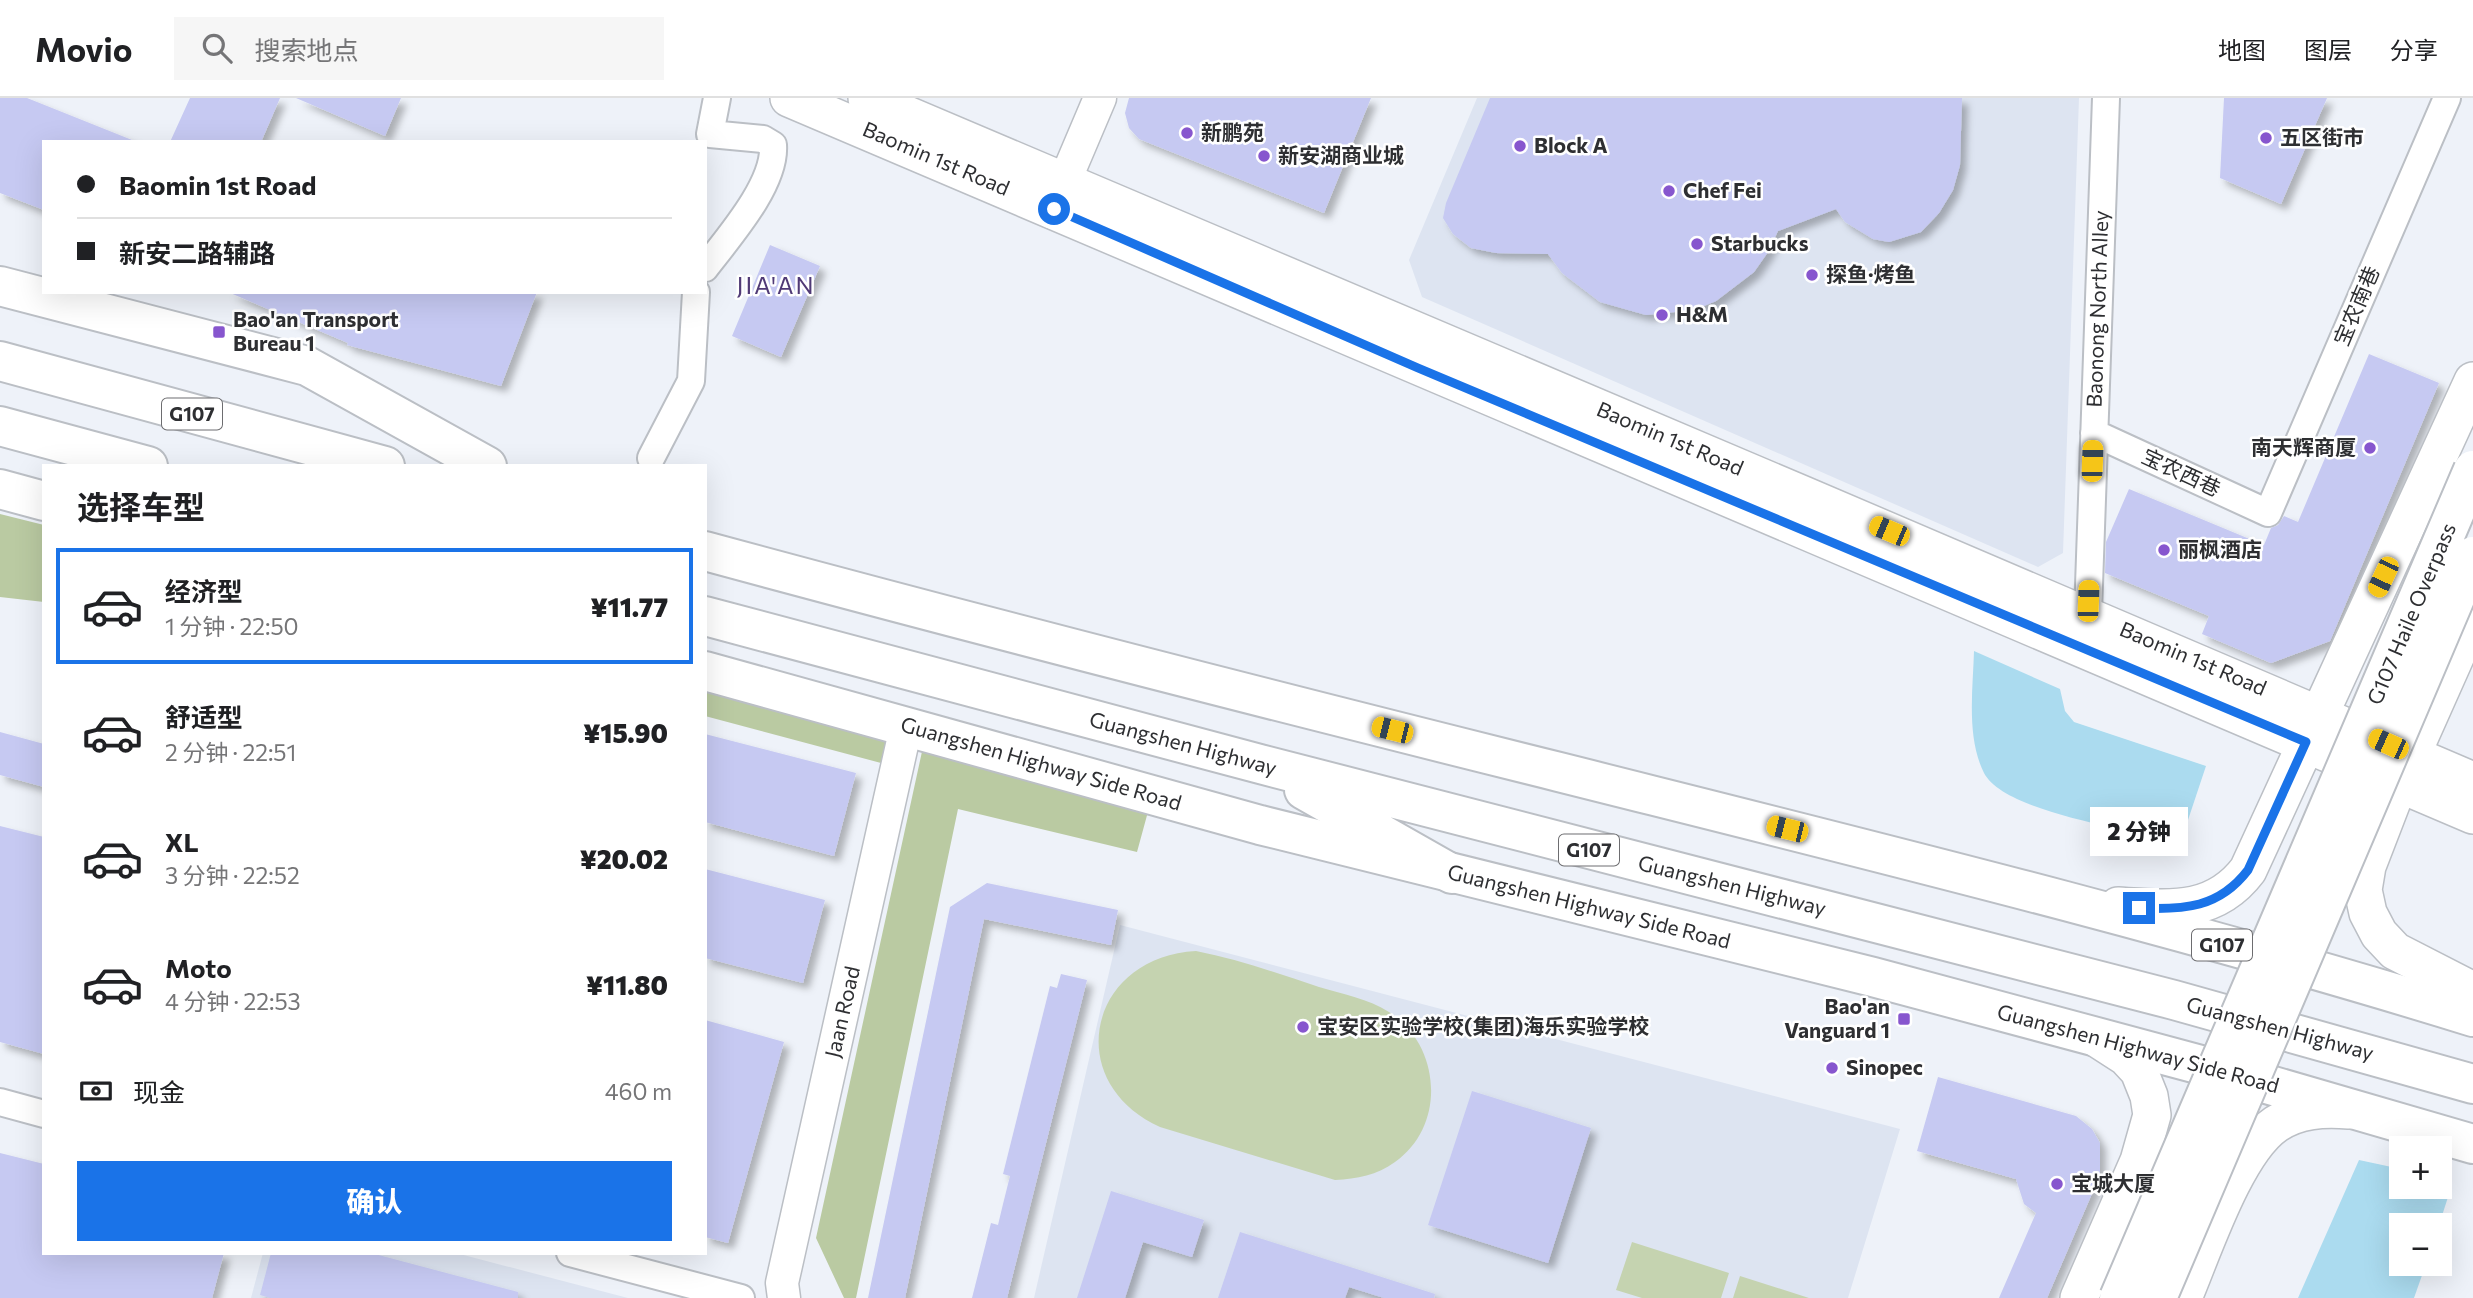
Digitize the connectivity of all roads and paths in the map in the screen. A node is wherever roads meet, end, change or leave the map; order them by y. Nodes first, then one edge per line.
1 (717, 98) edge
2 (789, 98) edge
3 (867, 98) edge
4 (1100, 98) edge
5 (2106, 98) edge
6 (2446, 98) edge
7 (1059, 196) junction
8 (707, 265) edge
9 (0, 286) edge
10 (696, 294) edge
11 (0, 361) edge
12 (2473, 381) edge
13 (0, 426) edge
14 (2094, 433) junction
15 (651, 458) dead end
16 (141, 464) edge
17 (378, 464) edge
18 (482, 464) edge
19 (2473, 470) edge
20 (0, 489) edge
21 (42, 500) edge
22 (2268, 513) joint
23 (707, 552) edge
24 (2473, 556) edge
25 (707, 617) edge
26 (2473, 617) edge
27 (2082, 629) junction
28 (707, 644) edge
29 (850, 655) junction
30 (707, 672) edge
31 (906, 727) junction
32 (2313, 728) junction
33 (1260, 764) junction
34 (2405, 768) junction
35 (2473, 781) edge
36 (2473, 815) edge
37 (1452, 874) junction
38 (2072, 904) junction
39 (2473, 991) edge
40 (2473, 1017) edge
41 (2094, 1036) junction
42 (2473, 1084) edge
43 (0, 1102) edge
44 (2361, 1110) junction
45 (42, 1113) edge
46 (2473, 1144) edge
47 (2138, 1161) junction
48 (2229, 1193) junction
49 (578, 1255) edge
50 (741, 1298) edge
51 (784, 1298) edge
52 (2080, 1298) edge
53 (2119, 1298) edge
54 (2157, 1298) edge
55 (2183, 1298) edge

1 - 8 street
2 - 7 main road, Baomin 1st Road
3 - 7 main road, Baomin 1st Road
4 - 7 street
5 - 14 street, Baonong North Alley
6 - 22 street, 宝农南巷
7 - 27 main road, Baomin 1st Road
9 - 18 main road
10 - 15 street
11 - 17 main road, G107
12 - 32 main road
13 - 16 main road
14 - 22 street, 宝农西巷
14 - 27 street, Baonong North Alley
19 - 53 main road, G107 Haile Overpass, bridge
20 - 21 main road
23 - 38 main road, G107
24 - 54 main road, G107 Haile Overpass, bridge
25 - 29 main road, Guangshen Highway / G107
26 - 34 main road
27 - 32 main road, Baomin 1st Road
28 - 29 main road
29 - 33 main road, Guangshen Highway / G107
30 - 31 main road, Guangshen Highway Side Road
31 - 37 main road, Guangshen Highway Side Road
31 - 51 street, Jaan Road
32 - 34 main road, Baomin 1st Road
32 - 38 main road
33 - 37 main road
33 - 42 main road, Guangshen Highway / G107
34 - 35 main road, Baomin 1st Road
34 - 36 main road, Baomin 1st Road
34 - 39 main road
37 - 41 main road, Guangshen Highway Side Road
38 - 40 main road, G107
41 - 44 main road, Guangshen Highway Side Road
41 - 47 main road
43 - 45 street
44 - 46 main road, Guangshen Highway Side Road
44 - 48 main road
47 - 48 main road
47 - 52 main road
48 - 55 main road
49 - 50 street

